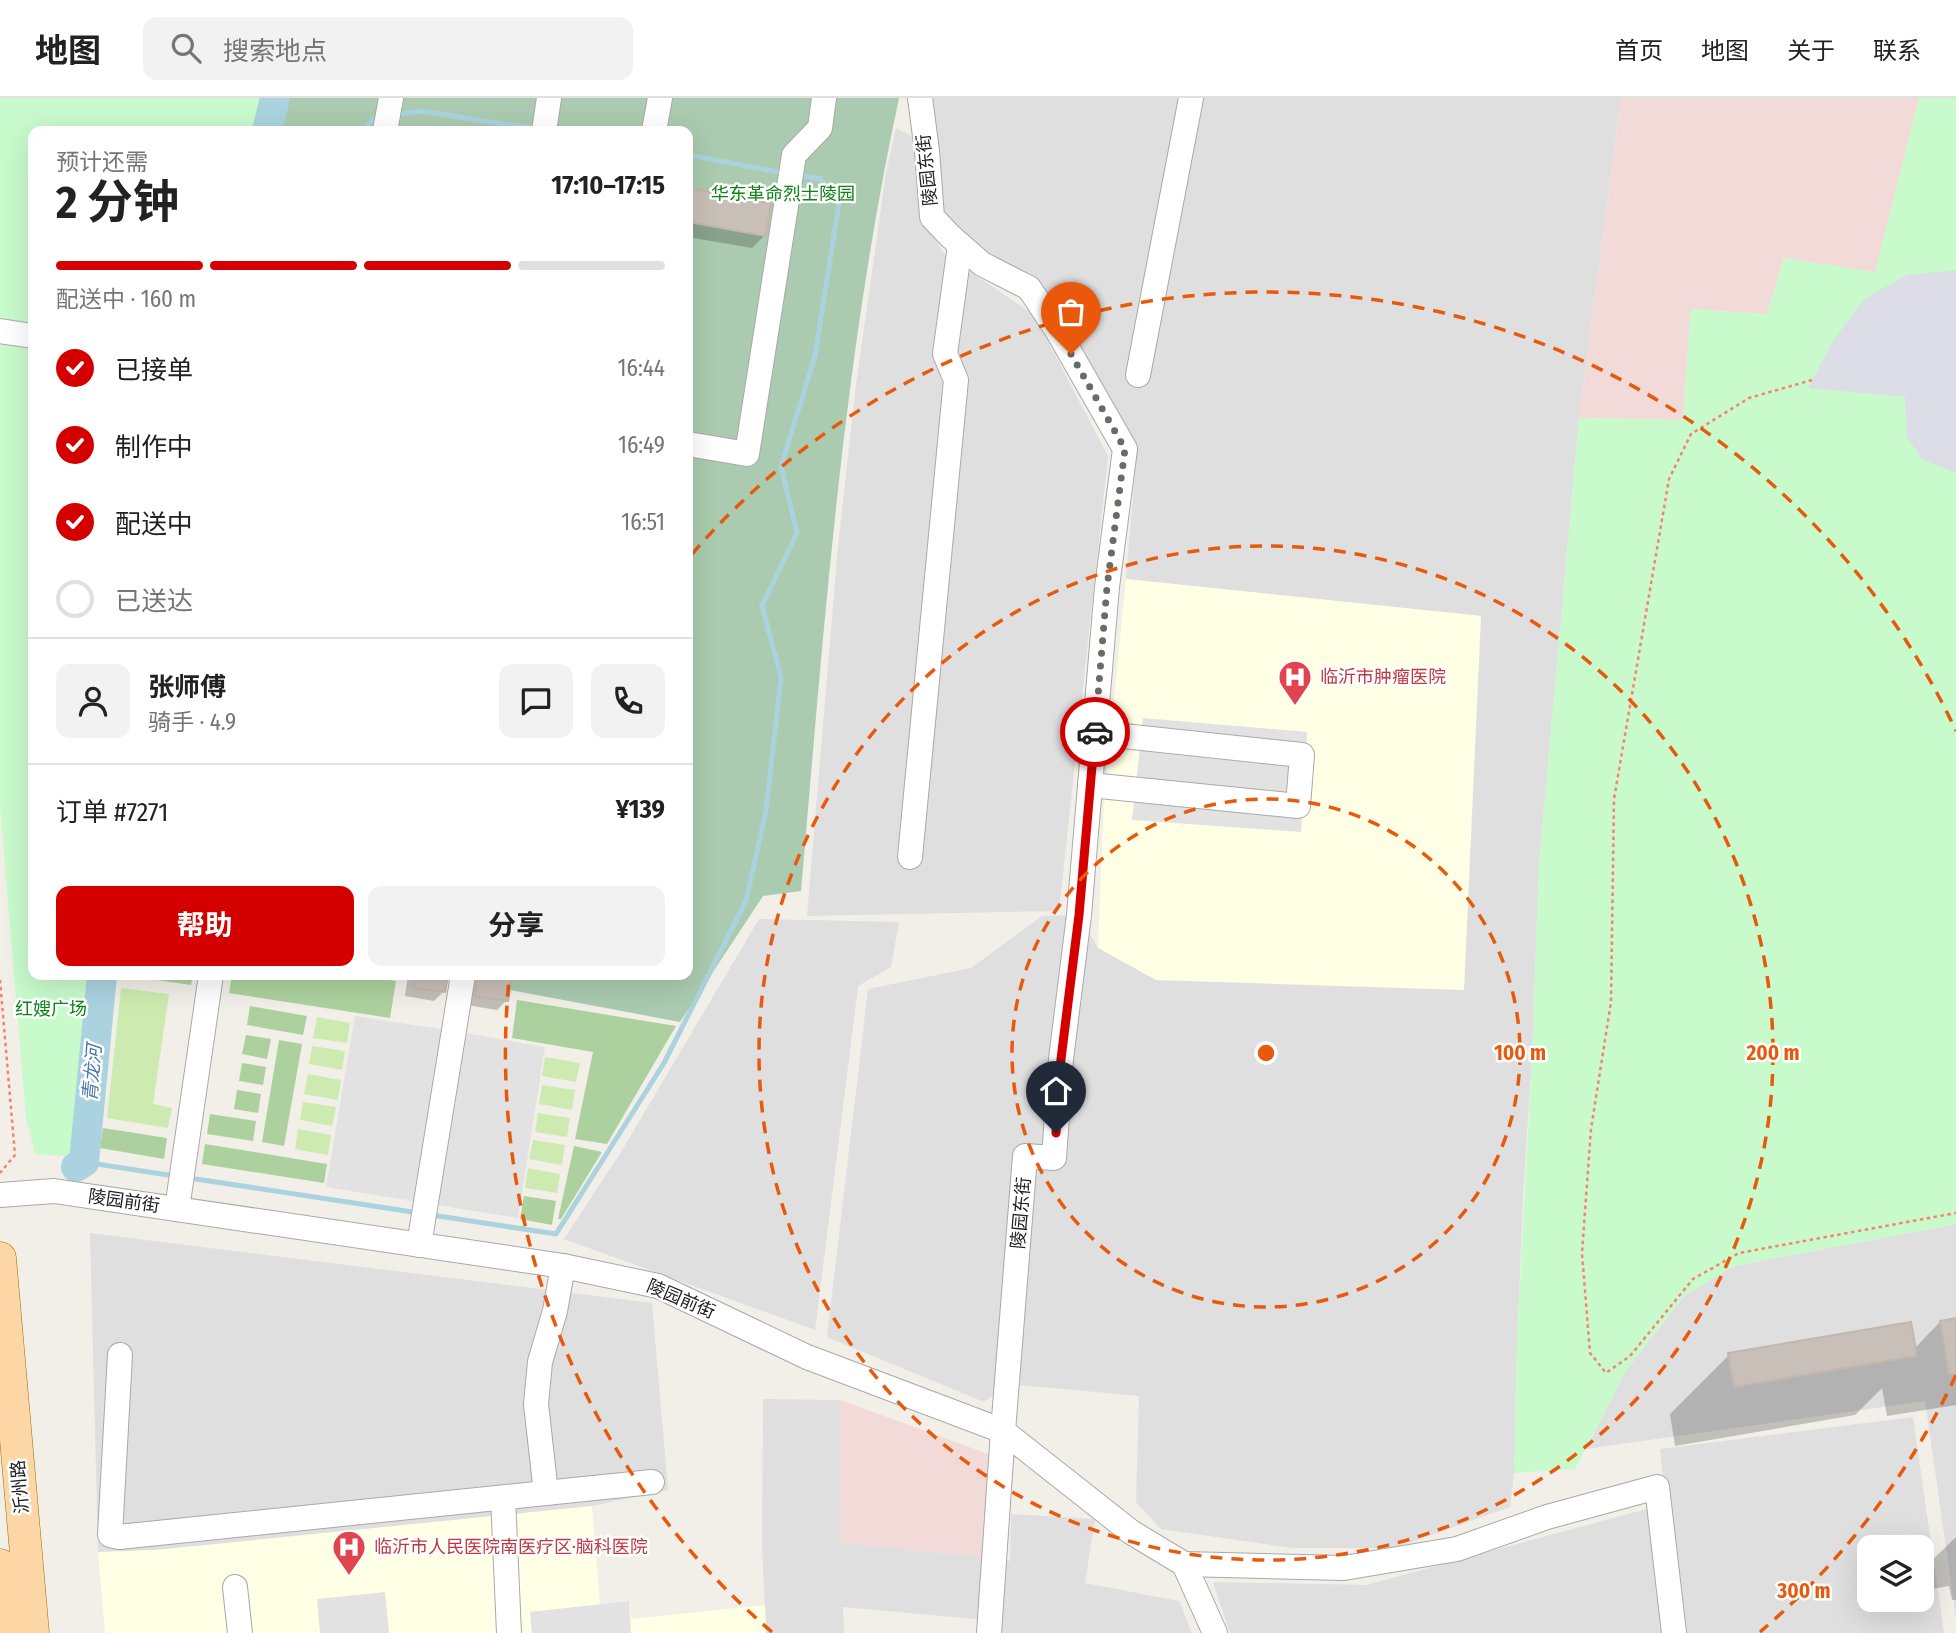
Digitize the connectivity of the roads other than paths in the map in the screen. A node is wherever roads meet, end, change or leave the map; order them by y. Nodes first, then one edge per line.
1 (660, 98) edge
2 (824, 98) edge
3 (920, 98) edge
4 (1191, 98) edge
5 (391, 99) edge
6 (386, 126) edge
7 (655, 126) edge
8 (960, 245) junction
9 (0, 331) edge
10 (28, 335) edge
11 (1138, 375) dead end
12 (693, 445) edge
13 (1095, 733) junction
14 (1090, 785) junction
15 (910, 857) dead end
16 (210, 980) edge
17 (461, 985) edge
18 (0, 1195) edge
19 (177, 1209) junction
20 (422, 1224) junction
21 (0, 1258) edge
22 (563, 1266) junction
23 (120, 1355) dead end
24 (1003, 1432) junction
25 (652, 1482) dead end
26 (546, 1493) junction
27 (503, 1498) junction
28 (1184, 1564) junction
29 (0, 1565) edge
30 (235, 1587) dead end
31 (6, 1633) edge
32 (33, 1633) edge
33 (240, 1633) edge
34 (509, 1633) edge
35 (989, 1633) edge
36 (1215, 1633) edge
37 (1674, 1633) edge

1 - 7 street
2 - 12 street
3 - 8 street, 陵园东街
4 - 11 street
5 - 6 street
8 - 13 street, 陵园东街
8 - 15 street
9 - 10 street
13 - 14 street, 陵园东街
13 - 14 street
14 - 24 street, 陵园东街
16 - 19 street
17 - 20 street
18 - 19 street, 陵园前街
19 - 20 street, 陵园前街
20 - 22 street, 陵园前街
21 - 32 main road, 沂州路
22 - 24 street, 陵园前街
22 - 26 street
23 - 27 street
24 - 28 street, 陵园前街
24 - 35 street
25 - 26 street
26 - 27 street
27 - 34 street
28 - 36 street
28 - 37 street
29 - 31 main road
30 - 33 street

